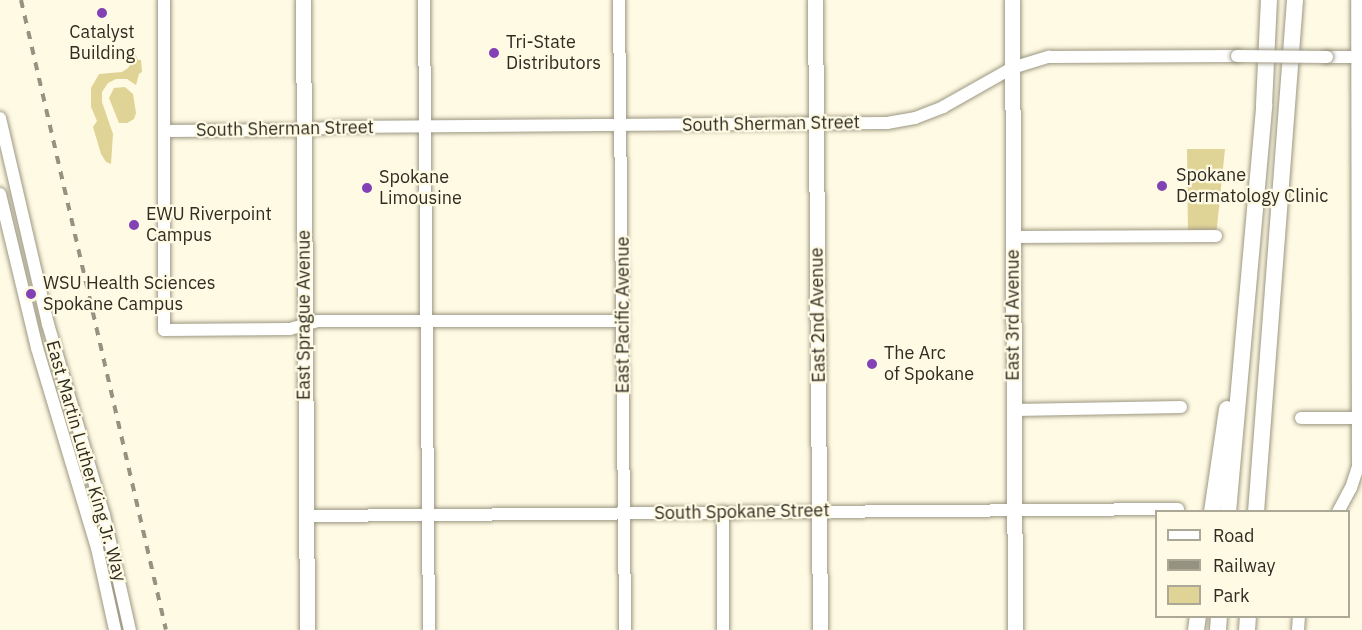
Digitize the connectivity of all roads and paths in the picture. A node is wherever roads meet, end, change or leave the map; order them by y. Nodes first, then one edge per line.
1 (164, 0) edge
2 (303, 0) edge
3 (424, 0) edge
4 (620, 0) edge
5 (815, 0) edge
6 (1012, 0) edge
7 (1269, 0) edge
8 (1295, 0) edge
9 (1357, 0) edge
10 (1359, 57) edge
11 (1012, 68) junction
12 (0, 118) edge
13 (815, 124) junction
14 (621, 125) junction
15 (424, 127) junction
16 (303, 130) junction
17 (165, 131) junction
18 (2, 139) edge
19 (4, 159) edge
20 (0, 194) edge
21 (1256, 201) junction
22 (1216, 236) dead end
23 (1013, 237) junction
24 (1360, 239) edge
25 (426, 321) junction
26 (623, 321) junction
27 (304, 325) junction
28 (1181, 407) dead end
29 (1014, 410) junction
30 (1301, 418) dead end
31 (1360, 418) edge
32 (1178, 509) dead end
33 (1212, 510) edge
34 (1228, 510) edge
35 (1256, 510) edge
36 (1339, 510) edge
37 (819, 511) junction
38 (1014, 511) junction
39 (723, 512) junction
40 (623, 513) junction
41 (428, 515) junction
42 (306, 516) junction
43 (115, 630) edge
44 (130, 630) edge
45 (307, 630) edge
46 (429, 630) edge
47 (625, 630) edge
48 (723, 630) edge
49 (820, 630) edge
50 (1015, 630) edge

1 - 17 street
2 - 16 main road, East Sprague Avenue
3 - 15 street
4 - 14 street, East Pacific Avenue
5 - 13 main road, East 2nd Avenue
6 - 11 main road, East 3rd Avenue
7 - 21 highway
8 - 35 highway
9 - 10 street
10 - 11 street, South Sherman Street, bridge
10 - 24 street
11 - 13 street, South Sherman Street
11 - 23 main road, East 3rd Avenue
12 - 18 street, East Martin Luther King Jr. Way
13 - 14 street, South Sherman Street
13 - 37 main road, East 2nd Avenue
14 - 15 street, South Sherman Street
14 - 26 street, East Pacific Avenue
15 - 16 street, South Sherman Street
15 - 25 street
16 - 17 street, South Sherman Street
16 - 27 main road, East Sprague Avenue
17 - 27 street
18 - 19 street, East Martin Luther King Jr. Way
19 - 44 street, East Martin Luther King Jr. Way
20 - 43 street, East Martin Luther King Jr. Way
21 - 33 highway
21 - 34 highway
22 - 23 street
23 - 29 main road, East 3rd Avenue
24 - 31 street
25 - 26 street
25 - 27 street
25 - 41 street
26 - 40 street, East Pacific Avenue
27 - 42 main road, East Sprague Avenue
28 - 29 street
29 - 38 main road, East 3rd Avenue
30 - 31 street
31 - 36 street
32 - 38 street, South Spokane Street
37 - 38 street, South Spokane Street
37 - 39 street, South Spokane Street
37 - 49 main road, East 2nd Avenue
38 - 50 main road, East 3rd Avenue
39 - 40 street, South Spokane Street
39 - 48 street
40 - 41 street, South Spokane Street
40 - 47 street, East Pacific Avenue
41 - 42 street, South Spokane Street
41 - 46 street
42 - 45 main road, East Sprague Avenue

